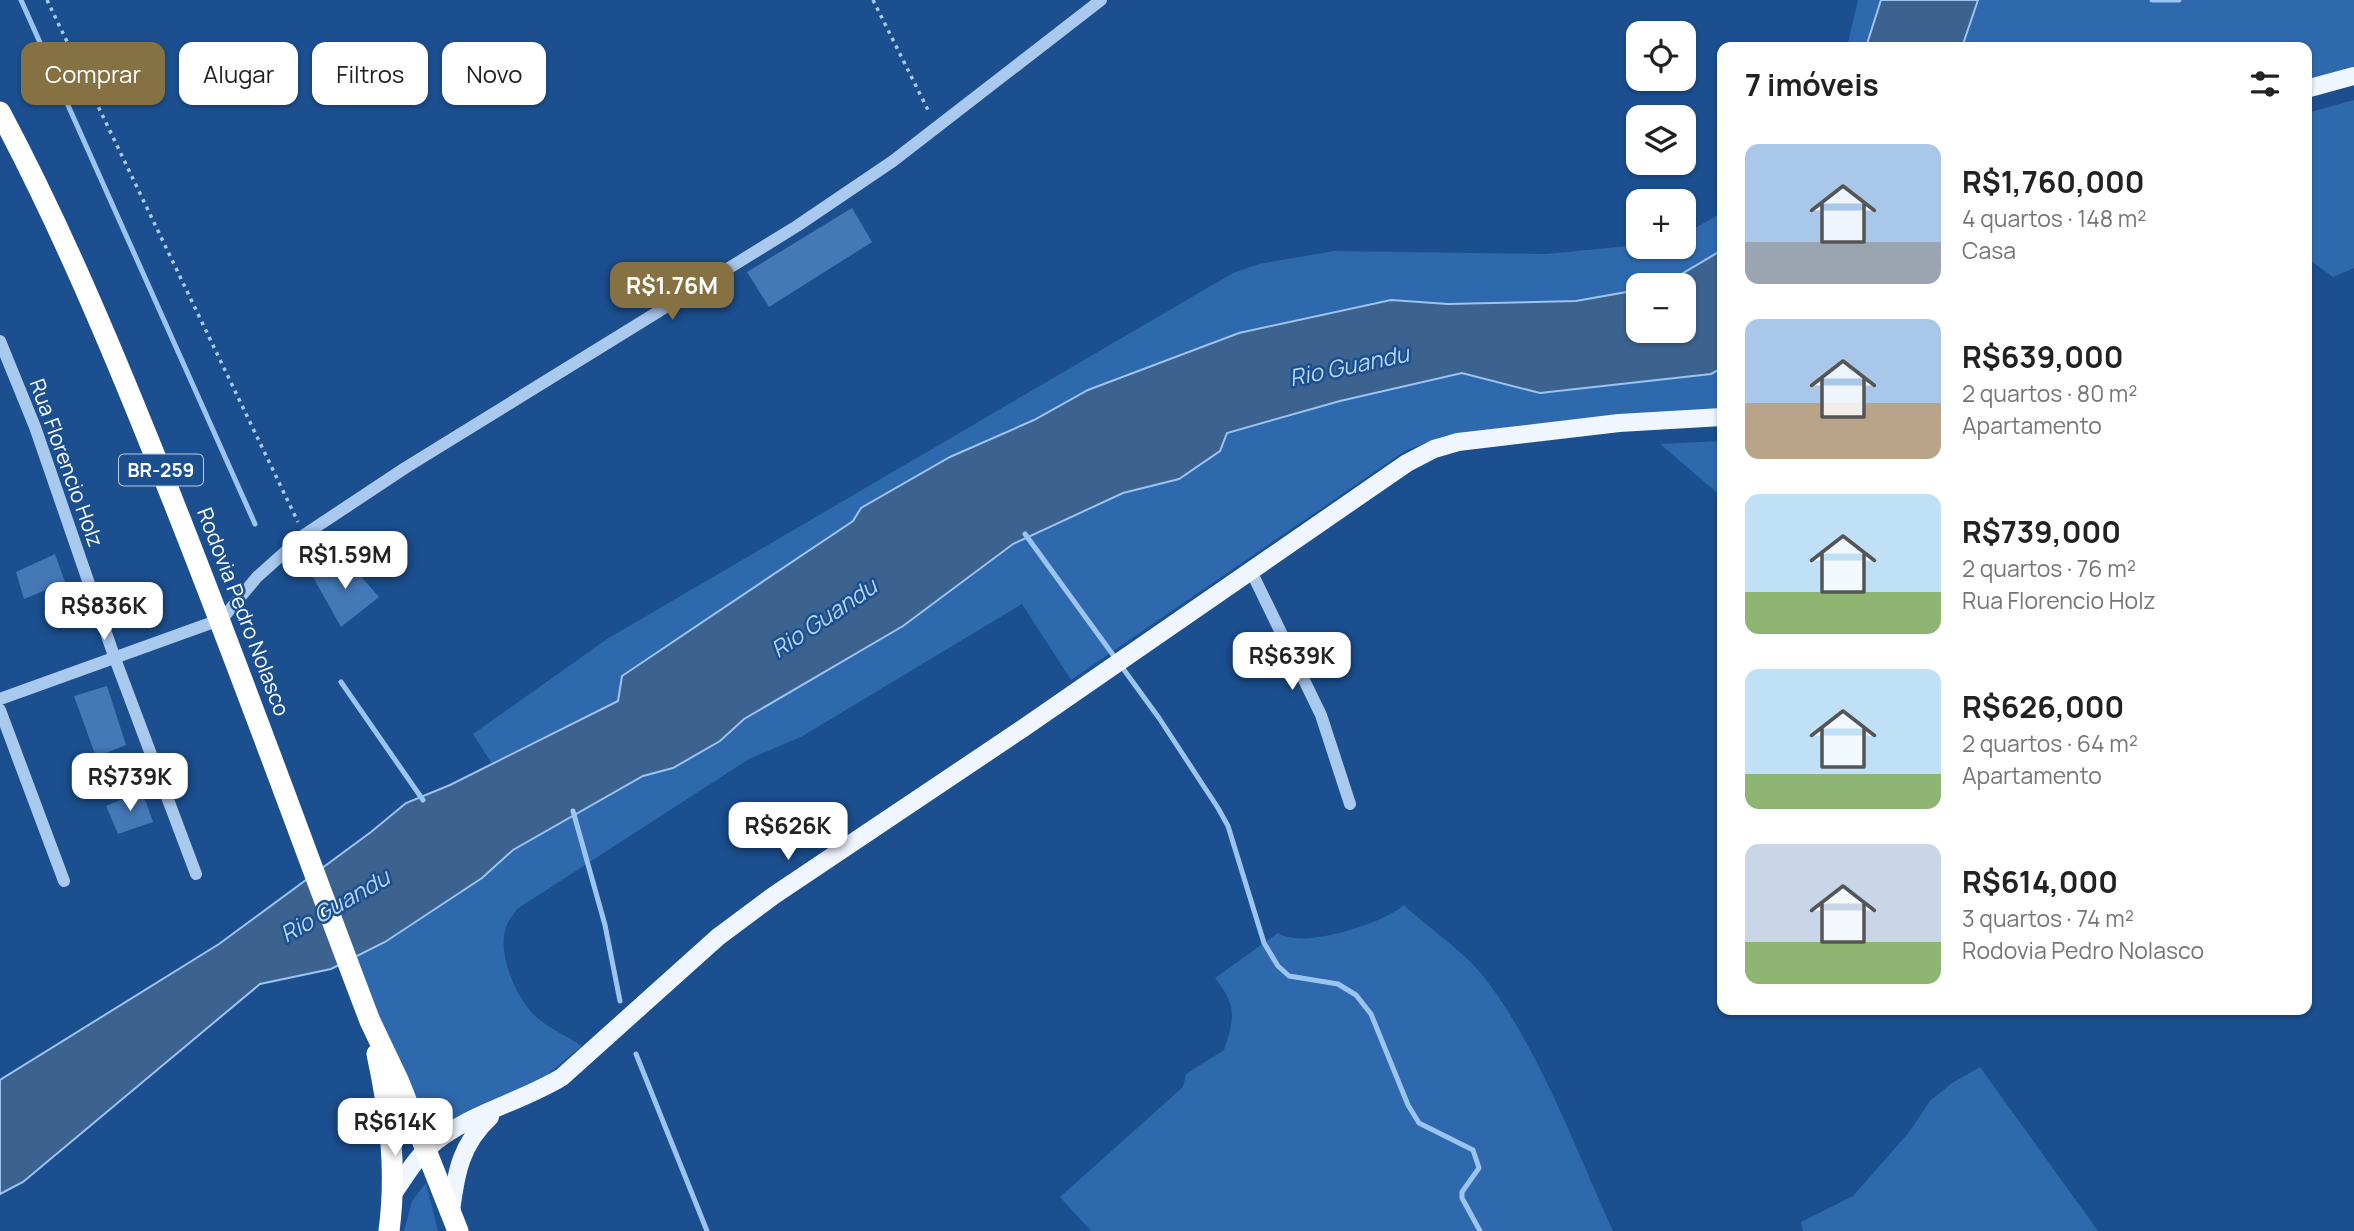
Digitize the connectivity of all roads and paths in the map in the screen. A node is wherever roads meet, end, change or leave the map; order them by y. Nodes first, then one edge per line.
1 (47, 0) edge
2 (873, 0) edge
3 (1101, 0) edge
4 (2354, 76) edge
5 (2312, 87) edge
6 (0, 113) edge
7 (937, 128) junction
8 (0, 341) edge
9 (1717, 417) edge
10 (304, 535) junction
11 (1251, 571) junction
12 (222, 620) junction
13 (114, 656) junction
14 (0, 699) edge
15 (0, 710) edge
16 (1350, 804) dead end
17 (197, 874) dead end
18 (64, 881) dead end
19 (368, 1016) junction
20 (501, 1108) junction
21 (427, 1148) junction
22 (395, 1191) junction
23 (454, 1221) edge
24 (389, 1231) edge

1 - 10 path
2 - 7 path
3 - 7 street
4 - 5 main road
6 - 12 highway, Rodovia Pedro Nolasco / BR-259
7 - 10 street
8 - 13 street, Rua Florencio Holz
9 - 11 main road
10 - 12 street
11 - 16 street
11 - 20 main road
12 - 13 street
12 - 19 highway, Rodovia Pedro Nolasco / BR-259
13 - 14 street
13 - 17 street, Rua Florencio Holz
15 - 18 street
19 - 21 highway, Rodovia Pedro Nolasco / BR-259
19 - 22 highway, Rodovia Pedro Nolasco / BR-259
20 - 21 main road
20 - 23 main road
21 - 22 main road
21 - 23 highway, Rodovia Pedro Nolasco / BR-259
22 - 24 highway, Rodovia Pedro Nolasco / BR-259

